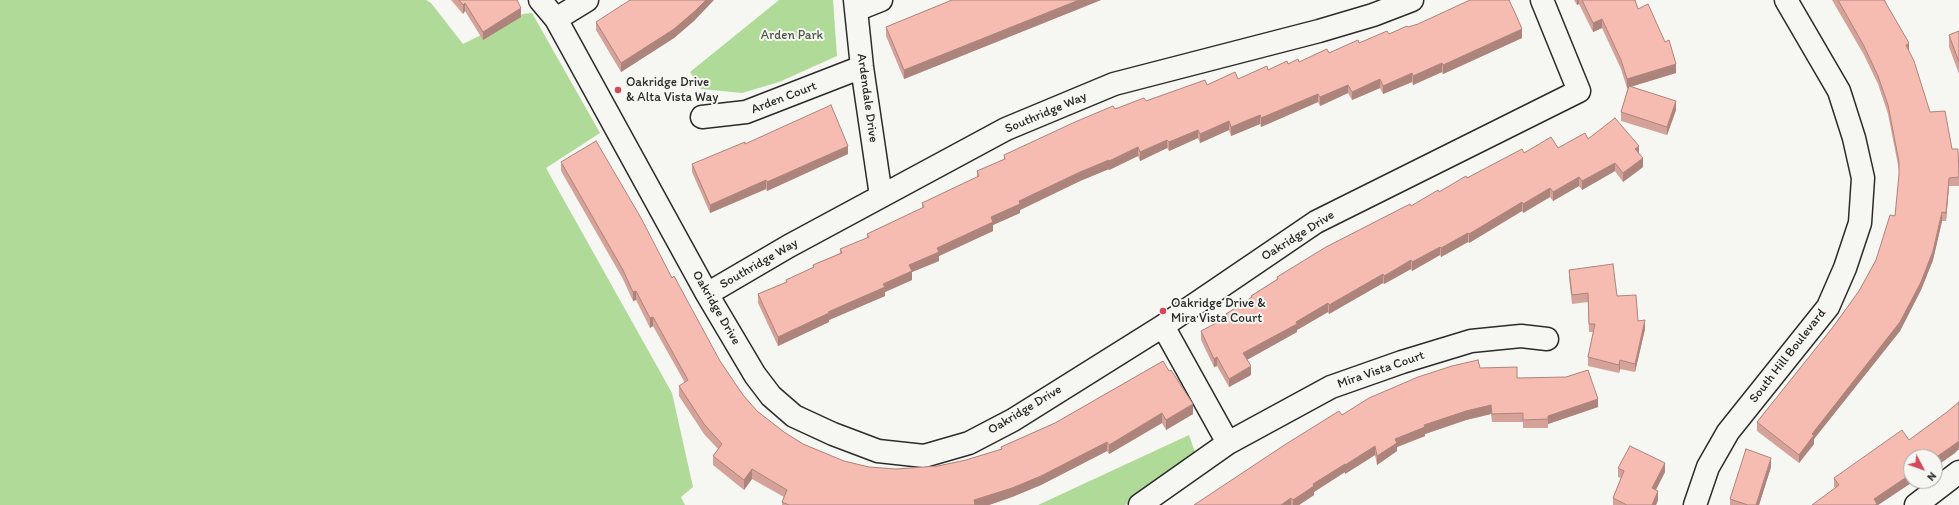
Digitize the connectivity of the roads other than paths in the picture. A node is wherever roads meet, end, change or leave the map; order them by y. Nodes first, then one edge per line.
1 (540, 0) edge
2 (587, 0) edge
3 (881, 0) edge
4 (1412, 0) edge
5 (1542, 0) edge
6 (1786, 0) edge
7 (856, 5) edge
8 (556, 19) junction
9 (862, 67) junction
10 (702, 117) dead end
11 (882, 196) junction
12 (707, 294) junction
13 (1163, 326) junction
14 (1547, 339) dead end
15 (1228, 443) junction
16 (1959, 472) edge
17 (1140, 505) edge
18 (1695, 505) edge
19 (1916, 505) edge

1 - 8 street, Oakridge Drive
2 - 8 street
3 - 7 street
4 - 11 street, Southridge Way
5 - 13 street, Oakridge Drive
6 - 18 street, South Hill Boulevard
7 - 9 street, Ardendale Drive
8 - 12 street, Oakridge Drive
9 - 10 street, Arden Court
9 - 11 street, Ardendale Drive
11 - 12 street, Southridge Way
12 - 13 street, Oakridge Drive
13 - 15 street
14 - 15 street, Mira Vista Court
15 - 17 street, Mira Vista Court
16 - 19 street

